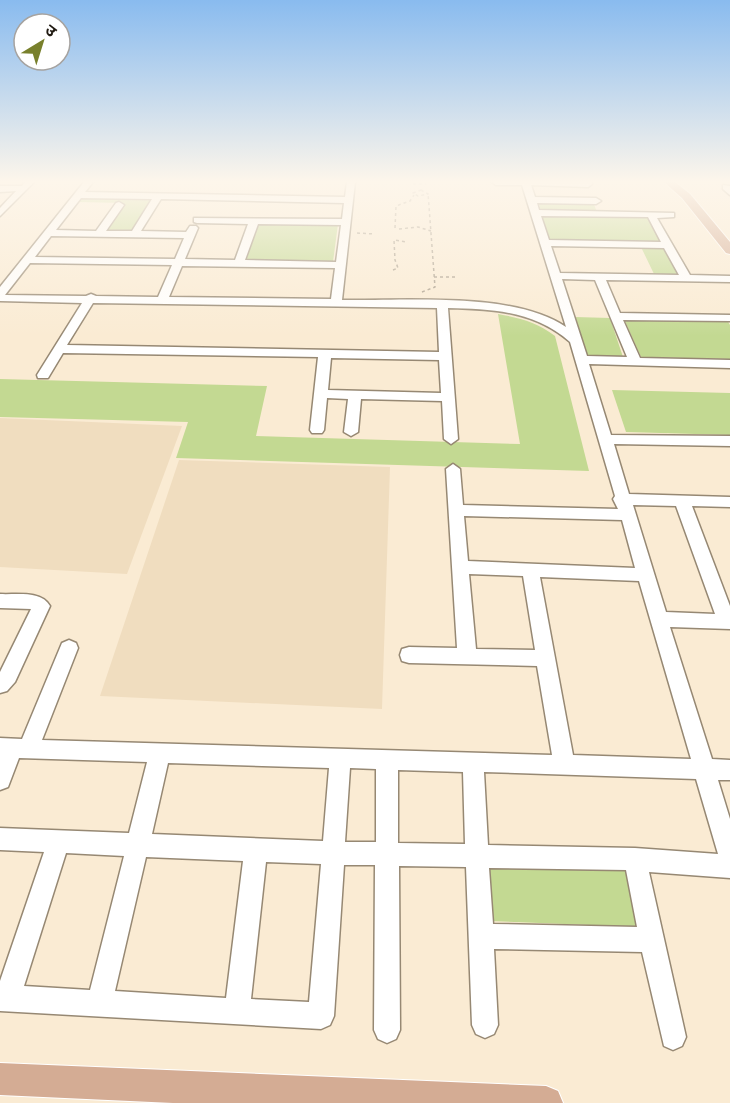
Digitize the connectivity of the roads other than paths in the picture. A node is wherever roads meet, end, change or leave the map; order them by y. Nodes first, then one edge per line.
1 (48, 233) edge
2 (72, 233) edge
3 (249, 233) edge
4 (344, 233) edge
5 (542, 233) edge
6 (661, 233) edge
7 (717, 233) edge
8 (99, 234) joint
9 (135, 234) joint
10 (190, 236) joint
11 (545, 243) junction
12 (668, 245) junction
13 (730, 250) edge
14 (26, 260) junction
15 (178, 263) junction
16 (239, 264) junction
17 (341, 265) junction
18 (555, 276) junction
19 (599, 277) junction
20 (687, 279) junction
21 (730, 279) edge
22 (0, 296) edge
23 (91, 297) junction
24 (163, 299) junction
25 (336, 302) junction
26 (442, 304) junction
27 (478, 305) junction
28 (554, 306) junction
29 (616, 316) junction
30 (730, 318) edge
31 (576, 341) junction
32 (59, 349) junction
33 (325, 354) junction
34 (446, 357) junction
35 (581, 360) junction
36 (634, 361) junction
37 (730, 364) edge
38 (43, 375) dead end
39 (321, 394) junction
40 (356, 395) junction
41 (448, 397) junction
42 (317, 430) dead end
43 (351, 432) dead end
44 (604, 438) junction
45 (451, 439) dead end
46 (730, 441) edge
47 (453, 470) dead end
48 (682, 501) junction
49 (730, 502) edge
50 (624, 507) junction
51 (456, 510) junction
52 (460, 567) junction
53 (530, 570) junction
54 (645, 575) junction
55 (0, 601) edge
56 (659, 619) junction
57 (729, 622) edge
58 (69, 648) dead end
59 (409, 655) dead end
60 (467, 656) junction
61 (545, 658) junction
62 (0, 685) edge
63 (14, 748) edge
64 (160, 753) junction
65 (340, 758) junction
66 (387, 760) junction
67 (473, 762) junction
68 (564, 765) junction
69 (704, 769) junction
70 (730, 770) edge
71 (0, 780) edge
72 (0, 839) edge
73 (59, 842) junction
74 (137, 845) junction
75 (256, 850) junction
76 (332, 853) junction
77 (386, 854) junction
78 (477, 855) junction
79 (730, 856) edge
80 (635, 859) junction
81 (730, 866) edge
82 (481, 936) junction
83 (653, 940) junction
84 (4, 998) edge
85 (99, 1004) junction
86 (237, 1012) junction
87 (485, 1024) dead end
88 (387, 1030) dead end
89 (673, 1037) dead end
90 (0, 1079) edge
91 (546, 1103) edge

1 - 14 street
2 - 8 street
3 - 16 street
4 - 17 street
5 - 11 street
6 - 12 street
7 - 13 main road
8 - 9 street
9 - 10 street
10 - 15 street
11 - 12 street
11 - 18 street
12 - 20 street
14 - 15 street
14 - 22 street
15 - 16 street
15 - 24 street
16 - 17 street
17 - 25 street
18 - 19 street
18 - 28 street
19 - 20 street
19 - 29 street
20 - 21 street
22 - 23 street
23 - 24 street
23 - 32 street
24 - 25 street
25 - 26 street
26 - 27 street
26 - 34 street
27 - 28 street
27 - 31 street
28 - 31 street
29 - 30 street
29 - 36 street
31 - 35 street
32 - 33 street
32 - 38 street
33 - 34 street
33 - 39 street
34 - 41 street
35 - 36 street
35 - 44 street
36 - 37 street
39 - 40 street
39 - 42 street
40 - 41 street
40 - 43 street
41 - 45 street
44 - 46 street
44 - 50 street
47 - 51 street
48 - 49 street
48 - 50 street
48 - 57 street
50 - 51 street
50 - 54 street
51 - 52 street
52 - 53 street
52 - 60 street
53 - 54 street
53 - 61 street
54 - 56 street
55 - 62 street
56 - 57 street
56 - 69 street
58 - 63 street
59 - 60 street
60 - 61 street
61 - 68 street
63 - 64 street
63 - 71 street
64 - 65 street
64 - 74 street
65 - 66 street
65 - 76 street
66 - 67 street
66 - 77 street
67 - 68 street
67 - 78 street
68 - 69 street
69 - 70 street
69 - 79 street
72 - 73 street
73 - 74 street
73 - 84 street
74 - 75 street
74 - 85 street
75 - 76 street
75 - 86 street
76 - 77 street
76 - 86 street
77 - 78 street
77 - 88 street
78 - 80 street
78 - 82 street
80 - 81 street
80 - 83 street
82 - 83 street
82 - 87 street
83 - 89 street
84 - 85 street
85 - 86 street
90 - 91 main road

